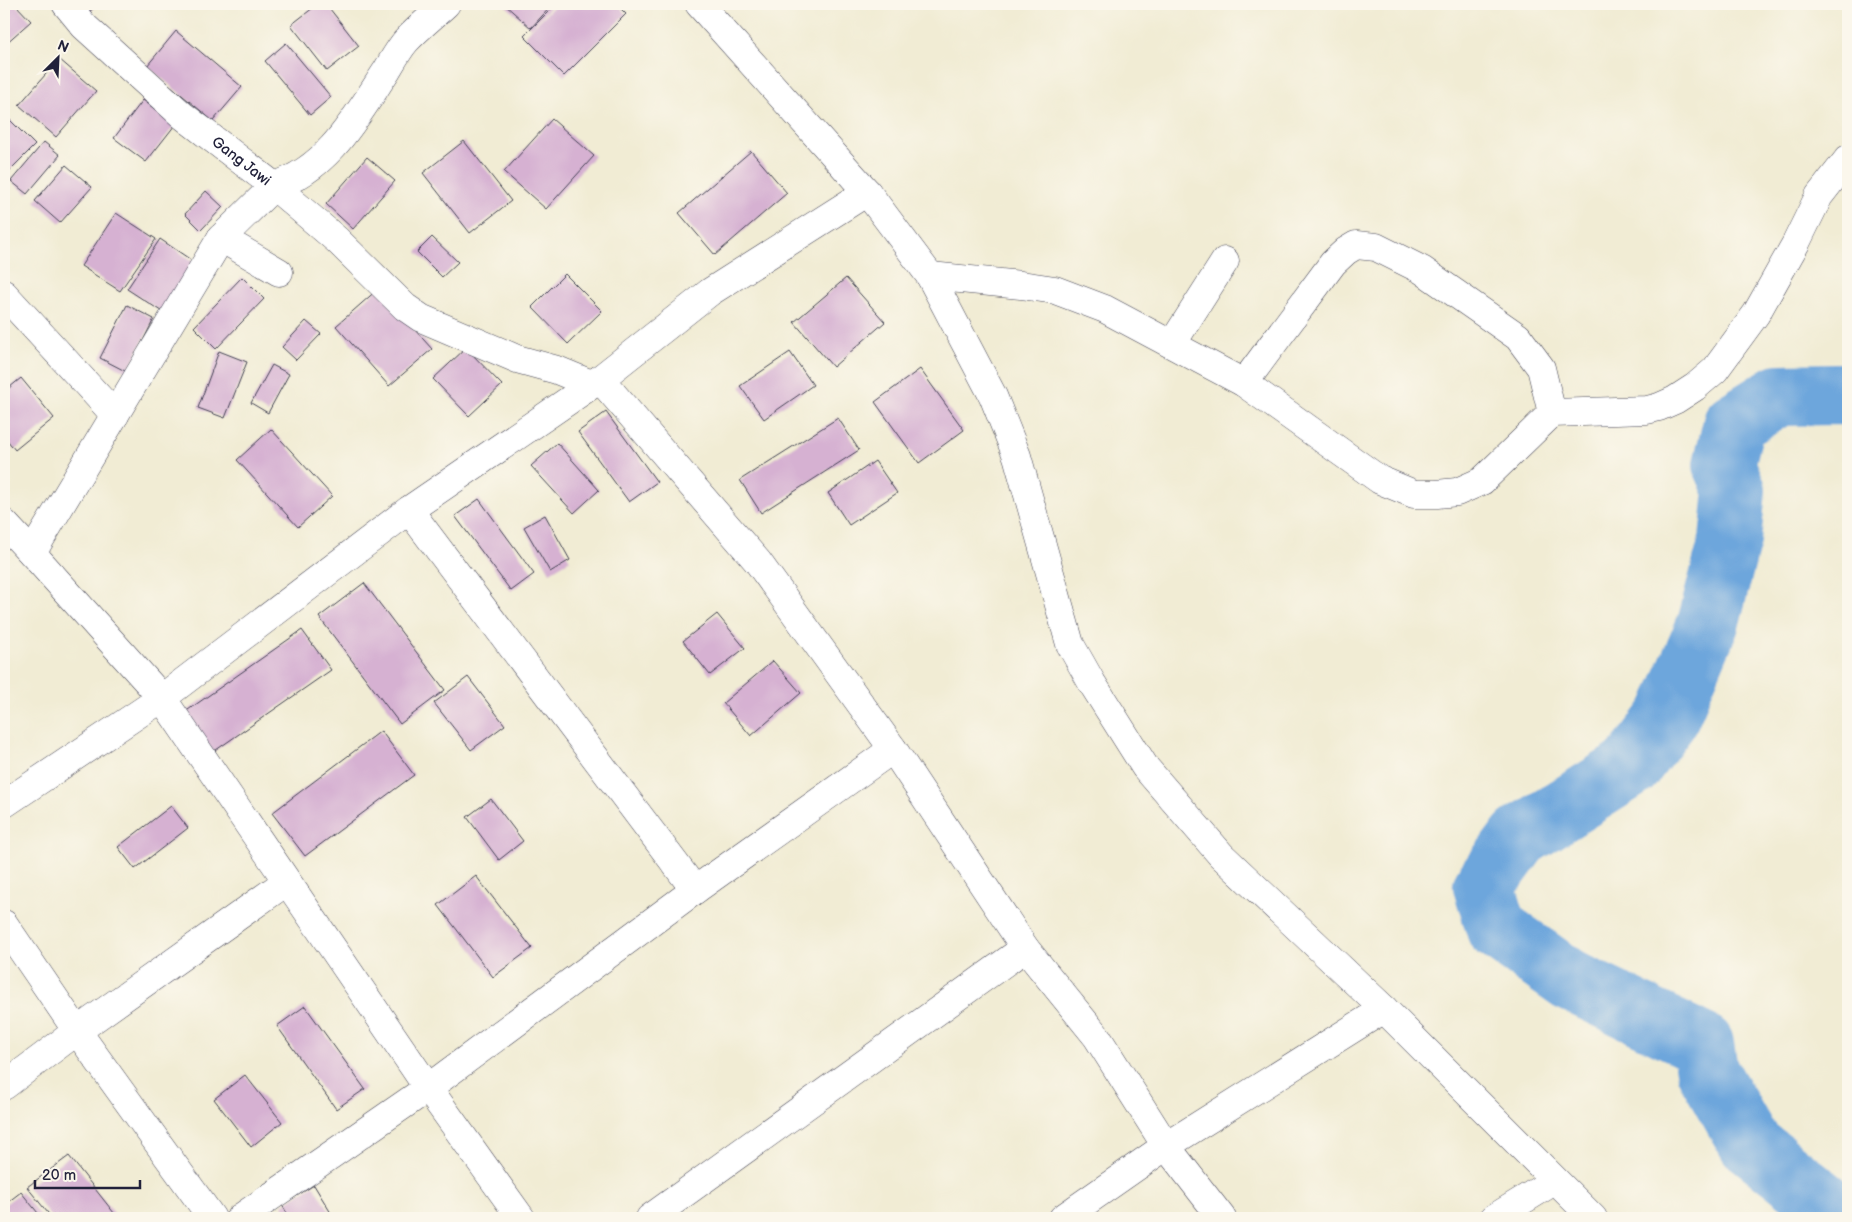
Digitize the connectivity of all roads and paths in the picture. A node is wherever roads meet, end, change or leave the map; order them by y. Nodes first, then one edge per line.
1 (66, 4) edge
2 (446, 4) edge
3 (699, 4) edge
4 (1848, 159) edge
5 (274, 186) junction
6 (867, 192) junction
7 (221, 238) junction
8 (1225, 261) dead end
9 (278, 272) dead end
10 (930, 276) junction
11 (4, 294) edge
12 (1172, 344) junction
13 (595, 381) junction
14 (1244, 383) junction
15 (1552, 413) junction
16 (115, 415) junction
17 (409, 510) junction
18 (4, 522) edge
19 (32, 553) junction
20 (162, 698) junction
21 (893, 749) junction
22 (4, 804) edge
23 (286, 882) junction
24 (696, 890) junction
25 (4, 924) edge
26 (1025, 948) junction
27 (1384, 1009) junction
28 (77, 1031) junction
29 (4, 1086) edge
30 (428, 1088) junction
31 (1166, 1146) junction
32 (1554, 1181) junction
33 (212, 1218) edge
34 (240, 1218) edge
35 (521, 1218) edge
36 (650, 1218) edge
37 (1064, 1218) edge
38 (1222, 1218) edge
39 (1494, 1218) edge
40 (1593, 1218) edge

1 - 5 street, Gang Jawi
2 - 5 street, Gang Jawi
3 - 6 street
4 - 15 street
5 - 7 street
5 - 13 street
6 - 10 street
6 - 13 street
7 - 9 street
7 - 16 street
8 - 12 street
10 - 12 street
10 - 27 street
11 - 16 street
12 - 14 street
13 - 17 street
13 - 21 street
14 - 15 street
14 - 15 street
16 - 19 street
17 - 20 street
17 - 24 street
18 - 19 street
19 - 20 street
20 - 22 street
20 - 23 street
21 - 24 street
21 - 26 street
23 - 28 street
23 - 30 street
24 - 30 street
25 - 28 street
26 - 31 street
26 - 36 street
27 - 31 street
27 - 32 street
28 - 29 street
28 - 33 street
30 - 34 street
30 - 35 street
31 - 37 street
31 - 38 street
32 - 39 street
32 - 40 street

